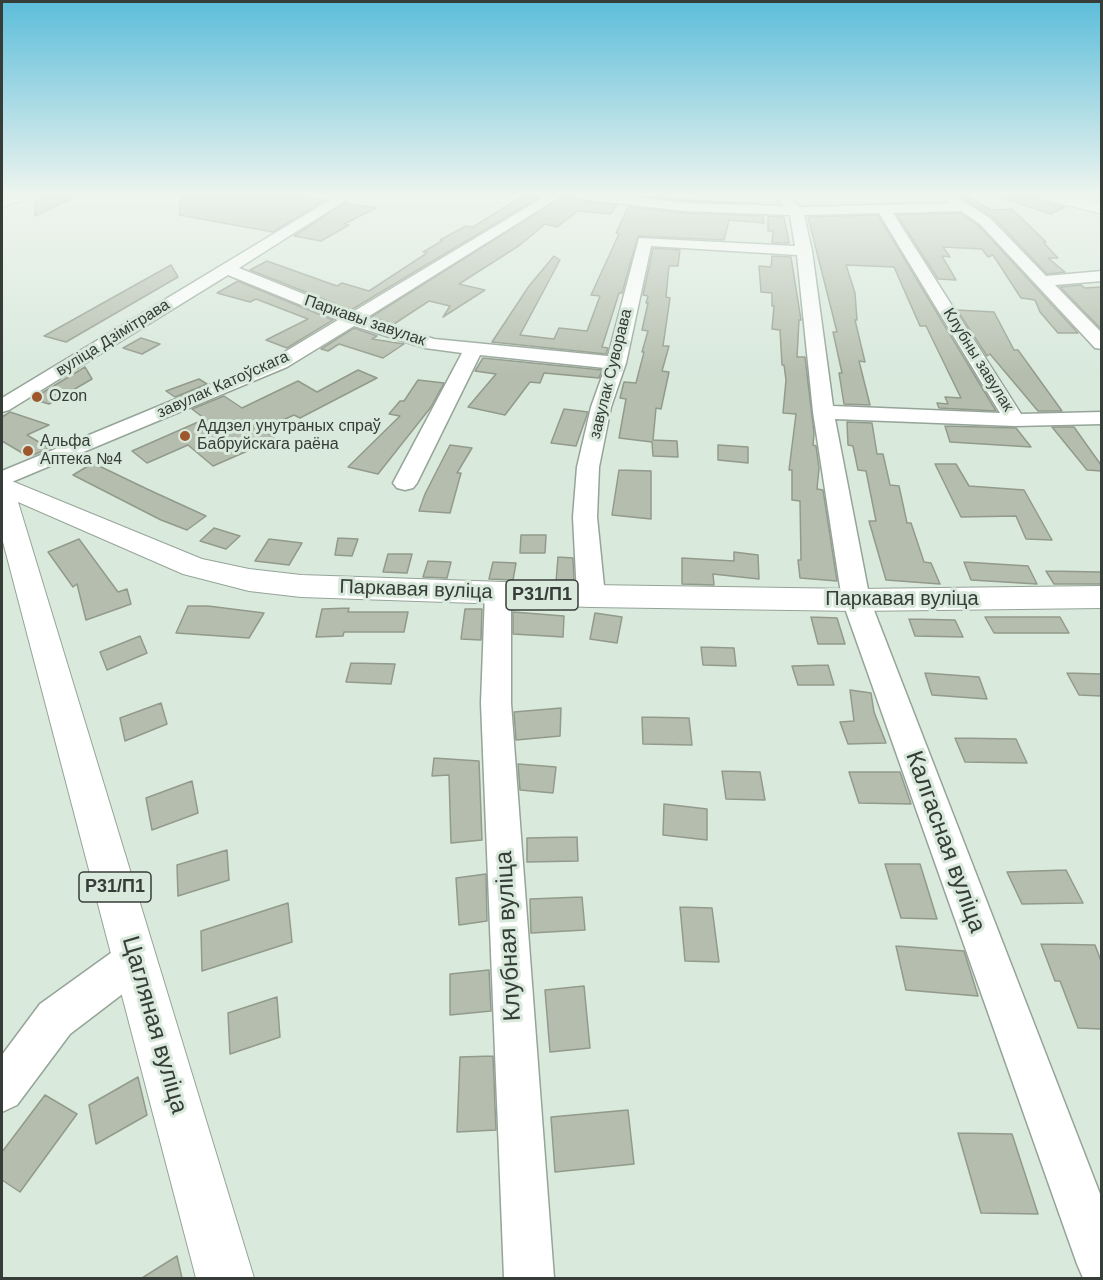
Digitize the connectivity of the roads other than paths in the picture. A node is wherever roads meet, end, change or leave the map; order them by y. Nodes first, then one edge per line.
1 (248, 255) edge
2 (457, 255) edge
3 (641, 255) edge
4 (804, 255) edge
5 (912, 255) edge
6 (1018, 255) edge
7 (226, 268) junction
8 (1101, 276) edge
9 (1044, 281) junction
10 (351, 319) junction
11 (1101, 344) edge
12 (473, 350) junction
13 (616, 363) junction
14 (2, 406) edge
15 (823, 412) junction
16 (1101, 418) edge
17 (1015, 420) junction
18 (2, 479) edge
19 (405, 483) dead end
20 (2, 485) edge
21 (2, 496) edge
22 (498, 593) junction
23 (591, 596) junction
24 (1101, 597) edge
25 (856, 600) junction
26 (136, 959) junction
27 (2, 1090) edge
28 (1101, 1264) edge
29 (225, 1278) edge
30 (529, 1278) edge

1 - 7 street, вуліца Дзімітрава
2 - 10 street, завулак Катоўскага
3 - 13 street, завулак Суворава
4 - 15 street, Калгасная вуліца
5 - 17 street, Клубны завулак
6 - 9 street
7 - 10 street, Паркавы завулак
7 - 14 street, вуліца Дзімітрава
8 - 9 street
9 - 11 street
10 - 12 street, Паркавы завулак
10 - 18 street, завулак Катоўскага
12 - 13 street, Паркавы завулак
12 - 19 street
13 - 23 street, завулак Суворава
15 - 17 street
15 - 25 street, Калгасная вуліца
16 - 17 street
20 - 22 main road, Паркавая вуліца / Р31/П1
21 - 26 main road, Цагляная вуліца / Р31/П1
22 - 23 main road, Паркавая вуліца / Р31/П1
22 - 30 street, Клубная вуліца
23 - 25 main road, Паркавая вуліца / Р31/П1
24 - 25 main road, Паркавая вуліца / Р31/П1
25 - 28 street, Калгасная вуліца
26 - 27 street
26 - 29 main road, Цагляная вуліца / Р31/П1

